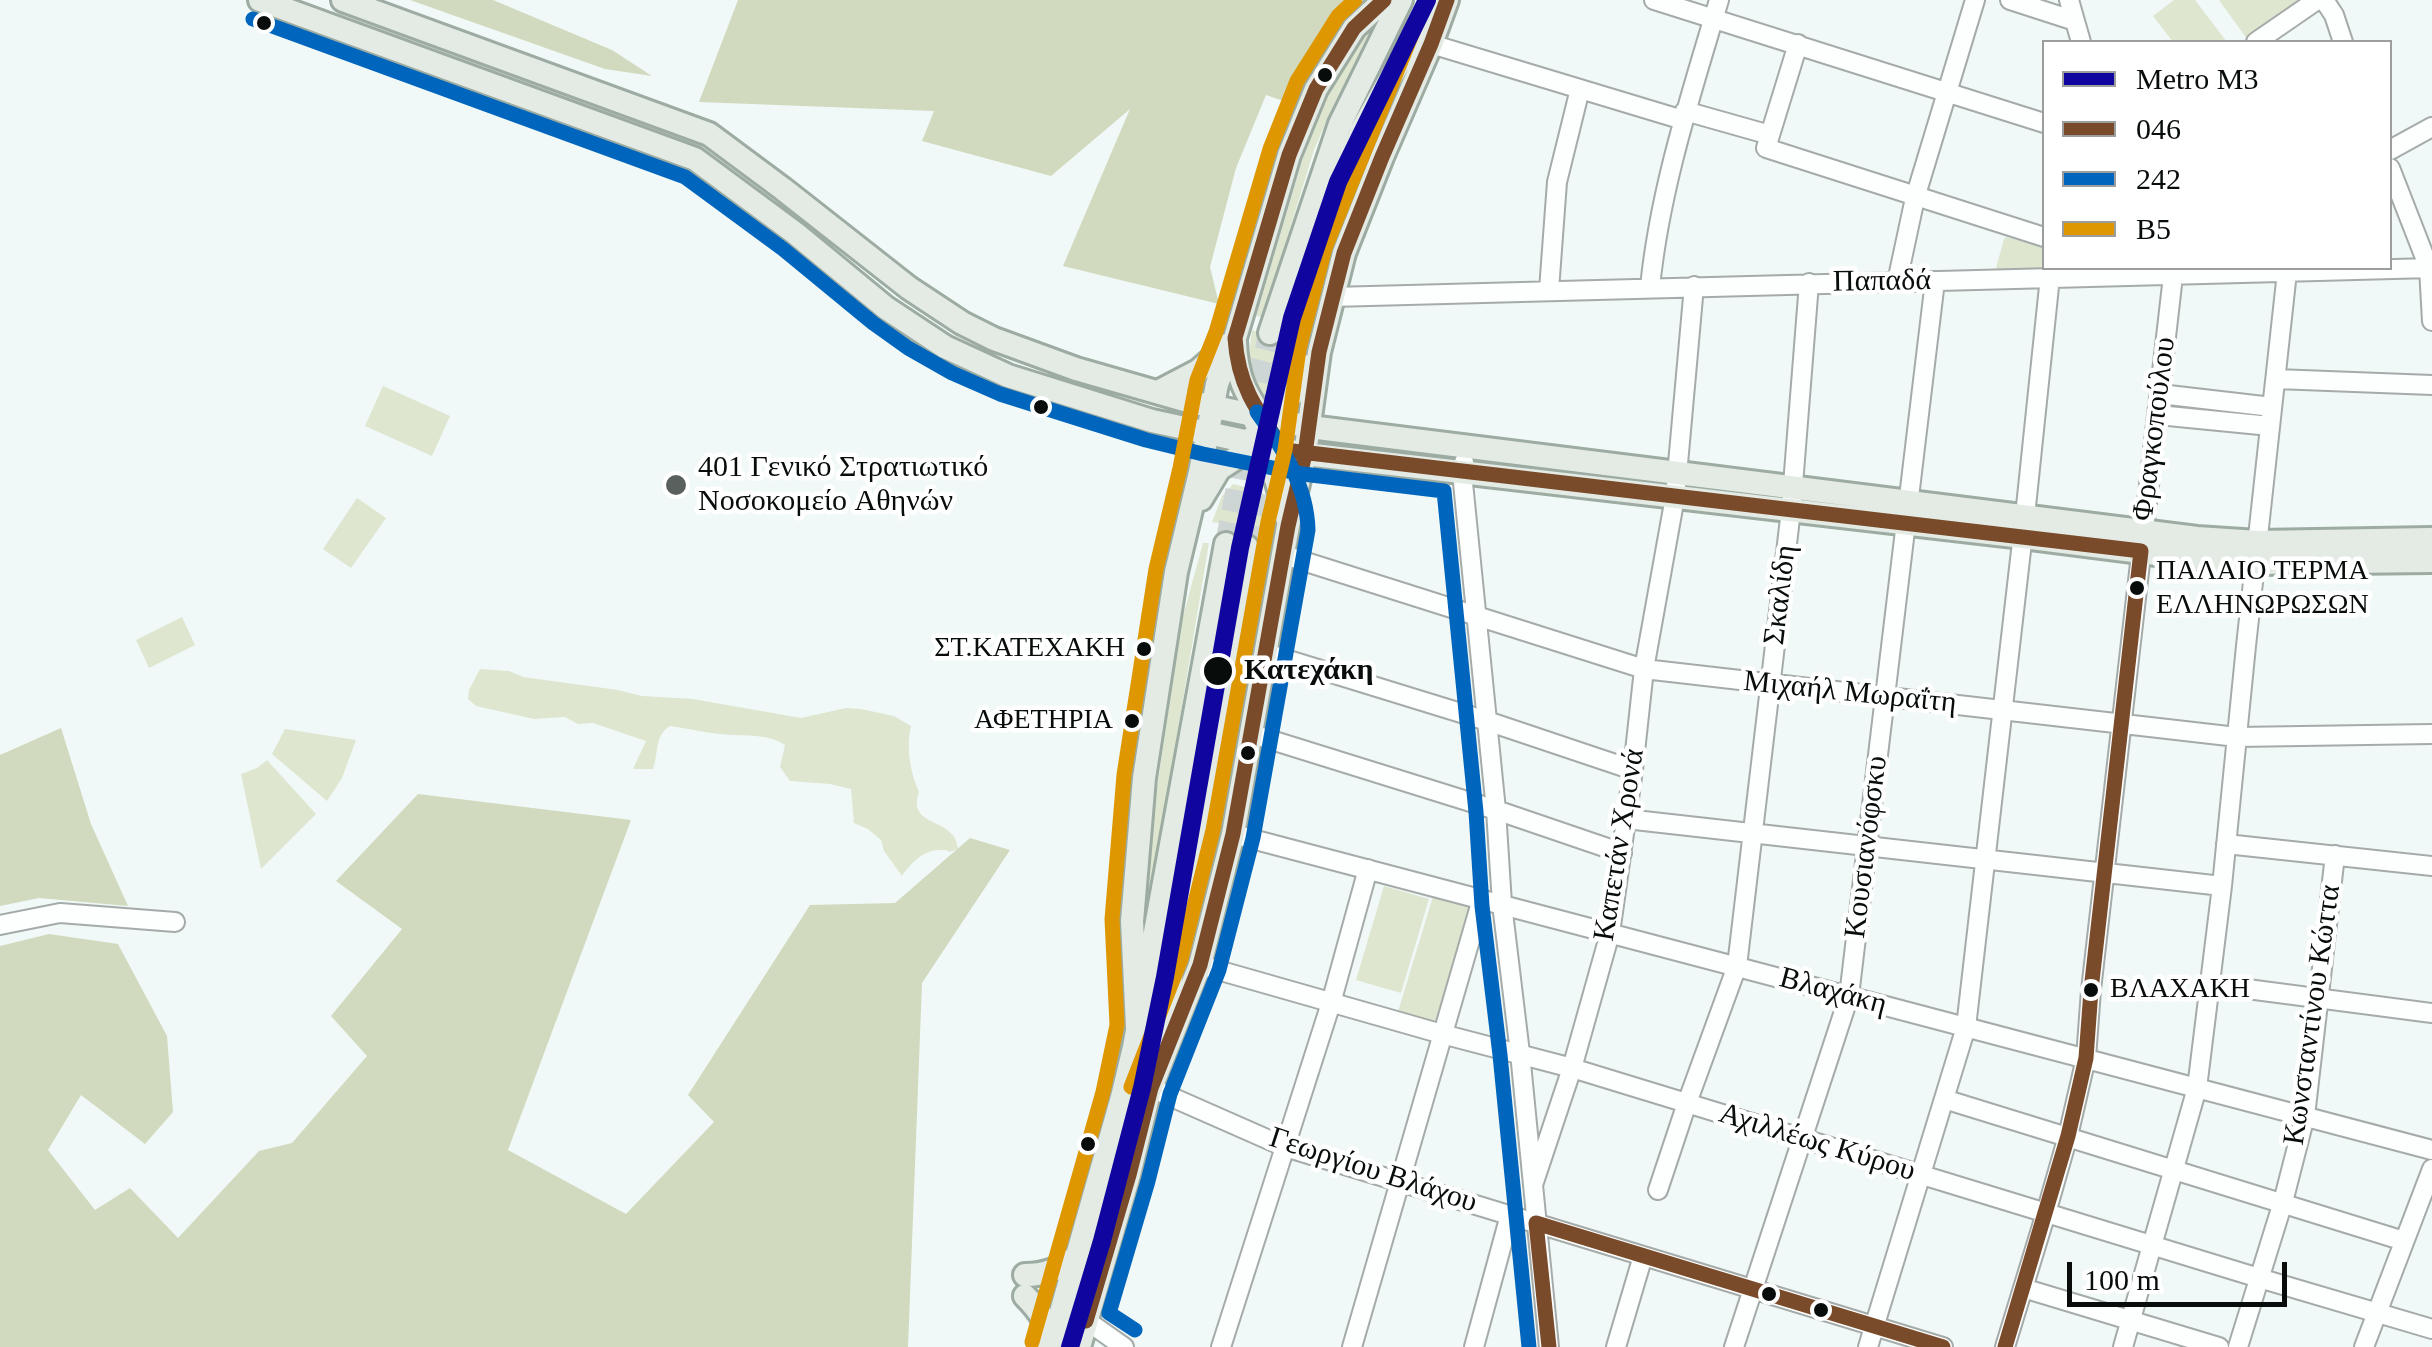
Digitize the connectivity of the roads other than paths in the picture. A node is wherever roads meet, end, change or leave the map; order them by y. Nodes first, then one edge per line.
1 (260, 0) edge
2 (1384, 0) edge
3 (1401, 0) edge
4 (1434, 0) edge
5 (1446, 0) edge
6 (1654, 0) edge
7 (1719, 0) edge
8 (1975, 0) edge
9 (2010, 0) edge
10 (2069, 0) edge
11 (2321, 0) edge
12 (347, 1) edge
13 (1713, 19) junction
14 (2075, 21) junction
15 (2080, 40) edge
16 (2259, 40) edge
17 (2343, 40) edge
18 (1431, 44) junction
19 (1798, 44) junction
20 (1580, 89) junction
21 (1947, 92) junction
22 (1684, 116) junction
23 (2042, 122) edge
24 (2432, 128) edge
25 (1768, 142) junction
26 (2392, 149) edge
27 (2392, 173) edge
28 (1915, 198) junction
29 (2042, 237) edge
30 (2392, 268) edge
31 (2430, 268) edge
32 (2142, 270) edge
33 (2315, 270) edge
34 (2239, 271) edge
35 (2288, 272) junction
36 (2172, 276) junction
37 (2050, 277) junction
38 (1935, 281) junction
39 (1897, 282) junction
40 (1809, 283) junction
41 (1694, 286) junction
42 (1650, 287) junction
43 (1549, 290) junction
44 (1332, 297) junction
45 (2432, 321) edge
46 (1235, 338) junction
47 (1319, 352) junction
48 (2276, 379) junction
49 (2432, 385) edge
50 (1158, 392) junction
51 (2160, 394) junction
52 (2158, 415) junction
53 (2271, 416) junction
54 (1305, 426) junction
55 (1250, 432) junction
56 (1466, 446) junction
57 (1462, 472) junction
58 (1678, 473) junction
59 (1675, 497) junction
60 (1792, 499) junction
61 (1907, 513) junction
62 (1187, 524) junction
63 (1288, 526) junction
64 (2024, 527) junction
65 (2432, 539) edge
66 (2142, 541) junction
67 (2257, 552) junction
68 (1284, 555) junction
69 (2432, 561) edge
70 (1477, 617) junction
71 (1266, 653) junction
72 (1644, 669) junction
73 (1771, 685) junction
74 (1885, 697) junction
75 (2003, 710) junction
76 (1487, 720) junction
77 (2122, 724) junction
78 (1252, 734) junction
79 (2432, 734) edge
80 (2237, 737) junction
81 (1633, 770) junction
82 (1496, 810) junction
83 (1626, 819) junction
84 (1234, 834) junction
85 (1754, 834) junction
86 (2226, 844) junction
87 (1867, 846) junction
88 (1622, 853) junction
89 (2335, 855) junction
90 (1986, 860) junction
91 (2432, 866) edge
92 (1368, 869) junction
93 (2104, 873) junction
94 (2222, 886) junction
95 (1482, 899) junction
96 (1502, 904) junction
97 (175, 922) dead end
98 (0, 926) edge
99 (1610, 933) junction
100 (1200, 965) junction
101 (1737, 966) junction
102 (2209, 984) junction
103 (1849, 996) junction
104 (2318, 997) junction
105 (1331, 1003) junction
106 (2432, 1013) edge
107 (1137, 1027) junction
108 (1966, 1027) junction
109 (1442, 1034) junction
110 (1520, 1054) junction
111 (2086, 1058) junction
112 (1572, 1068) junction
113 (1151, 1088) junction
114 (2196, 1088) junction
115 (1944, 1099) junction
116 (1687, 1103) junction
117 (2305, 1116) junction
118 (2068, 1136) junction
119 (1802, 1138) junction
120 (1286, 1147) junction
121 (2432, 1150) edge
122 (2175, 1169) junction
123 (2432, 1169) edge
124 (1921, 1174) junction
125 (1400, 1182) junction
126 (1533, 1185) junction
127 (1658, 1190) dead end
128 (2282, 1202) junction
129 (2046, 1213) junction
130 (1510, 1215) junction
131 (1536, 1223) junction
132 (2404, 1241) junction
133 (2152, 1246) junction
134 (1643, 1256) junction
135 (1076, 1257) junction
136 (2259, 1278) junction
137 (1752, 1288) junction
138 (2023, 1288) junction
139 (1063, 1304) junction
140 (2378, 1312) junction
141 (2130, 1322) junction
142 (1875, 1326) junction
143 (2432, 1328) edge
144 (1084, 1339) edge
145 (1052, 1347) edge
146 (1124, 1347) edge
147 (1221, 1347) edge
148 (1352, 1347) edge
149 (1474, 1347) edge
150 (1550, 1347) edge
151 (1616, 1347) edge
152 (1734, 1347) edge
153 (1868, 1347) edge
154 (1944, 1347) edge
155 (2005, 1347) edge
156 (2123, 1347) edge
157 (2219, 1347) edge
158 (2238, 1347) edge
159 (2364, 1347) edge

1 - 55 main road
2 - 46 main road
3 - 4 main road
5 - 18 main road
6 - 13 street
7 - 13 street
8 - 21 street
9 - 14 street
10 - 14 street
11 - 16 street
11 - 17 street
12 - 50 main road
13 - 19 street
13 - 22 street
14 - 15 street
18 - 20 street
18 - 44 main road
19 - 21 street
19 - 25 street
20 - 22 street
20 - 43 street
21 - 23 street
21 - 28 street
22 - 25 street
22 - 42 street
24 - 26 street
25 - 28 street
27 - 31 street
28 - 29 street
28 - 39 street
30 - 31 street, Παπαδά
31 - 45 street
32 - 36 street, Παπαδά
32 - 37 street, Παπαδά
33 - 35 street, Παπαδά
34 - 35 street, Παπαδά
34 - 36 street, Παπαδά
35 - 48 street
36 - 51 street, Φραγκοπούλου
37 - 38 street, Παπαδά
37 - 64 street
38 - 39 street, Παπαδά
38 - 61 street, Κουσιανόφσκυ
39 - 40 street, Παπαδά
40 - 41 street, Παπαδά
40 - 60 street, Σκαλίδη
41 - 42 street, Παπαδά
41 - 58 street
42 - 43 street, Παπαδά
43 - 44 street, Παπαδά
44 - 47 main road
46 - 50 main road
46 - 55 main road
46 - 55 main road
47 - 54 main road
47 - 55 main road
48 - 49 street
48 - 53 street
50 - 55 main road
51 - 52 street, Φραγκοπούλου
51 - 53 street
52 - 53 street
52 - 66 street, Φραγκοπούλου
53 - 67 street
54 - 55 main road
54 - 55 main road
54 - 56 main road
55 - 57 main road
55 - 62 main road
55 - 62 main road
55 - 63 main road
55 - 63 main road
56 - 57 street
56 - 58 main road
57 - 59 main road
57 - 70 street
58 - 59 street, Καπετάν Χρονά
58 - 60 main road
59 - 60 main road
59 - 72 street, Καπετάν Χρονά
60 - 61 main road
60 - 73 street, Σκαλίδη
61 - 64 main road
61 - 74 street, Κουσιανόφσκυ
62 - 107 main road
63 - 68 main road
64 - 66 main road
64 - 75 street
65 - 67 main road
66 - 67 main road
66 - 77 street, Φραγκοπούλου
67 - 69 main road
67 - 80 street
68 - 70 street, Μιχαήλ Μωραΐτη
68 - 71 main road
70 - 72 street, Μιχαήλ Μωραΐτη
70 - 76 street
71 - 76 street
71 - 78 main road
72 - 73 street, Μιχαήλ Μωραΐτη
72 - 81 street, Καπετάν Χρονά
73 - 74 street, Μιχαήλ Μωραΐτη
73 - 85 street, Σκαλίδη
74 - 75 street, Μιχαήλ Μωραΐτη
74 - 87 street, Κουσιανόφσκυ
75 - 77 street, Μιχαήλ Μωραΐτη
75 - 90 street
76 - 81 street
76 - 82 street
77 - 80 street, Μιχαήλ Μωραΐτη
77 - 93 street, Φραγκοπούλου
78 - 82 street
78 - 84 main road
79 - 80 street, Μιχαήλ Μωραΐτη
80 - 86 street
81 - 83 street, Καπετάν Χρονά
82 - 88 street
82 - 96 street
83 - 85 street
83 - 88 street, Καπετάν Χρονά
84 - 92 street, Βλαχάκη
84 - 100 main road
85 - 87 street
85 - 101 street, Σκαλίδη
86 - 89 street
86 - 94 street
87 - 90 street
87 - 103 street, Κουσιανόφσκυ
88 - 99 street, Καπετάν Χρονά
89 - 91 street
89 - 104 street, Κωνσταντίνου Κώττα
90 - 93 street
90 - 108 street
92 - 95 street, Βλαχάκη
92 - 105 street
93 - 94 street
93 - 111 street, Φραγκοπούλου
94 - 102 street
95 - 96 street, Βλαχάκη
95 - 109 street
96 - 99 street, Βλαχάκη
96 - 110 street
97 - 98 street
99 - 101 street, Βλαχάκη
99 - 112 street, Καπετάν Χρονά
100 - 105 street, Αχιλλέως Κύρου
100 - 113 main road
101 - 103 street, Βλαχάκη
101 - 116 street, Σκαλίδη
102 - 104 street
102 - 114 street
103 - 108 street, Βλαχάκη
103 - 119 street, Κουσιανόφσκυ
104 - 106 street
104 - 117 street, Κωνσταντίνου Κώττα
105 - 109 street, Αχιλλέως Κύρου
105 - 120 street
107 - 113 main road
107 - 135 main road
108 - 111 street, Βλαχάκη
108 - 115 street
109 - 110 street, Αχιλλέως Κύρου
109 - 125 street
110 - 112 street, Αχιλλέως Κύρου
110 - 126 street
111 - 114 street, Βλαχάκη
111 - 118 street, Φραγκοπούλου
112 - 116 street, Αχιλλέως Κύρου
112 - 126 street, Καπετάν Χρονά
113 - 120 street, Γεωργίου Βλάχου
113 - 144 main road
114 - 117 street, Βλαχάκη
114 - 122 street
115 - 118 street
115 - 124 street
116 - 119 street, Αχιλλέως Κύρου
116 - 127 street, Σκαλίδη
117 - 121 street, Βλαχάκη
117 - 128 street, Κωνσταντίνου Κώττα
118 - 122 street
118 - 129 street, Φραγκοπούλου
119 - 124 street, Αχιλλέως Κύρου
119 - 137 street, Κουσιανόφσκυ
120 - 125 street, Γεωργίου Βλάχου
120 - 147 street
122 - 128 street
122 - 133 street
123 - 132 street
124 - 129 street, Αχιλλέως Κύρου
124 - 142 street
125 - 130 street, Γεωργίου Βλάχου
125 - 148 street
126 - 131 street
128 - 132 street
128 - 136 street, Κωνσταντίνου Κώττα
129 - 133 street, Αχιλλέως Κύρου
129 - 138 street, Φραγκοπούλου
130 - 131 street, Γεωργίου Βλάχου
130 - 149 street
131 - 134 street, Γεωργίου Βλάχου
131 - 150 street
132 - 140 street
133 - 136 street, Αχιλλέως Κύρου
133 - 141 street
134 - 137 street, Γεωργίου Βλάχου
134 - 151 street
135 - 139 main road
135 - 145 main road
136 - 140 street, Αχιλλέως Κύρου
136 - 158 street, Κωνσταντίνου Κώττα
137 - 142 street, Γεωργίου Βλάχου
137 - 152 street, Κουσιανόφσκυ
138 - 141 street
138 - 155 street, Φραγκοπούλου
139 - 144 street
139 - 145 main road
140 - 143 street, Αχιλλέως Κύρου
140 - 159 street
141 - 156 street
141 - 157 street
142 - 153 street
142 - 154 street, Γεωργίου Βλάχου
144 - 145 street
144 - 146 street

